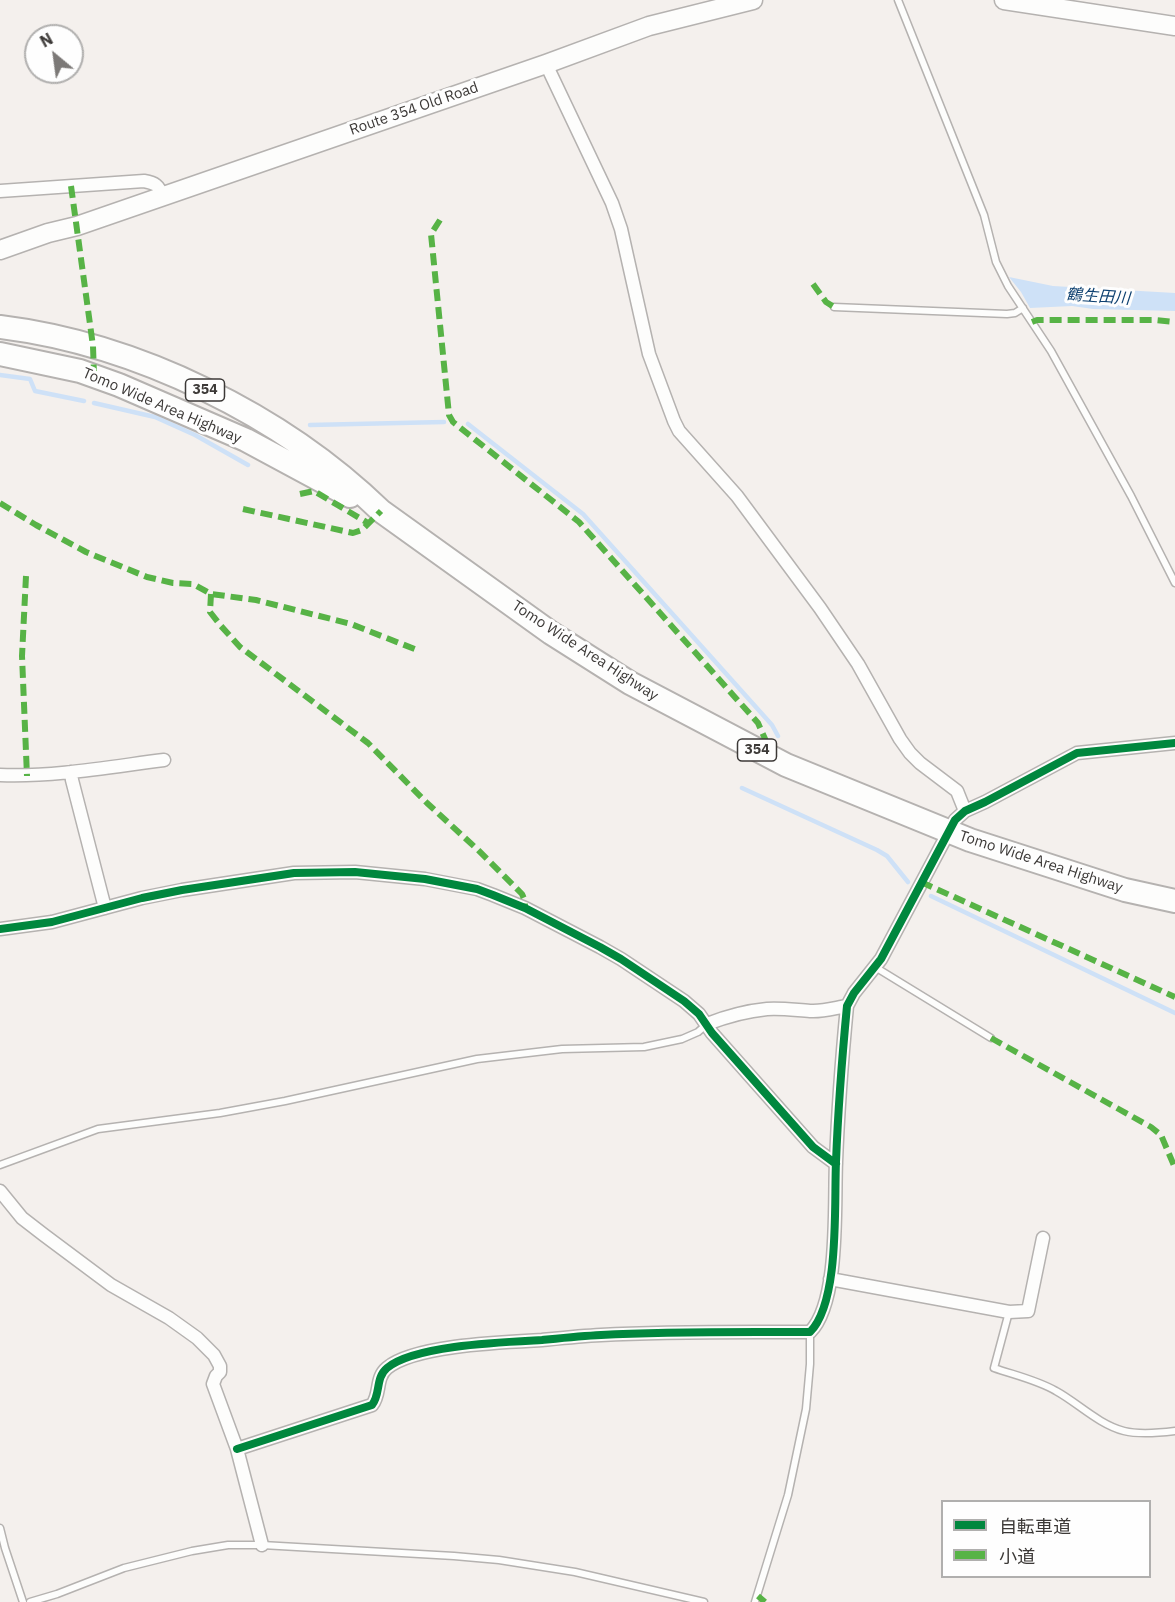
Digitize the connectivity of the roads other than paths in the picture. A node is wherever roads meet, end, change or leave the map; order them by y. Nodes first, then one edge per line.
1 (746, 0) edge
2 (898, 0) edge
3 (1004, 0) edge
4 (1045, 3) edge
5 (1175, 26) edge
6 (546, 64) junction
7 (0, 191) edge
8 (162, 196) junction
9 (77, 226) junction
10 (0, 250) edge
11 (0, 261) edge
12 (834, 308) dead end
13 (1023, 308) junction
14 (0, 327) edge
15 (0, 354) edge
16 (381, 511) junction
17 (1175, 583) edge
18 (1175, 743) edge
19 (164, 760) dead end
20 (71, 772) junction
21 (0, 775) edge
22 (965, 811) junction
23 (948, 832) junction
24 (1175, 901) edge
25 (105, 908) junction
26 (0, 929) edge
27 (874, 967) junction
28 (848, 1006) junction
29 (706, 1024) junction
30 (991, 1038) dead end
31 (836, 1164) junction
32 (0, 1165) edge
33 (0, 1191) edge
34 (1043, 1238) dead end
35 (830, 1279) junction
36 (1009, 1312) junction
37 (810, 1332) junction
38 (1175, 1431) edge
39 (237, 1449) junction
40 (0, 1528) edge
41 (262, 1545) junction
42 (23, 1602) edge
43 (30, 1602) edge
44 (704, 1602) edge
45 (755, 1602) edge

1 - 6 street, Route 354 Old Road
2 - 13 lane
3 - 4 street
4 - 5 street
6 - 8 street, Route 354 Old Road
6 - 22 street
7 - 8 street
8 - 9 street, Route 354 Old Road
9 - 10 street, Route 354 Old Road
9 - 11 street, Route 354 Old Road
12 - 13 lane
13 - 17 lane
14 - 16 highway, Tomo Wide Area Highway / 354
15 - 16 highway, Tomo Wide Area Highway / 354
16 - 23 highway, Tomo Wide Area Highway / 354
18 - 22 street
19 - 20 street
20 - 21 street
20 - 25 street
22 - 23 street
23 - 24 highway, Tomo Wide Area Highway / 354
23 - 27 street
25 - 26 street
25 - 29 street
27 - 28 street
27 - 30 lane
28 - 29 street
28 - 31 street
29 - 31 street
29 - 32 lane
31 - 35 street
33 - 39 street
34 - 36 street
35 - 36 street
35 - 37 street
36 - 38 lane
37 - 39 street
37 - 45 lane
39 - 41 street
40 - 42 lane
41 - 43 lane
41 - 44 lane

